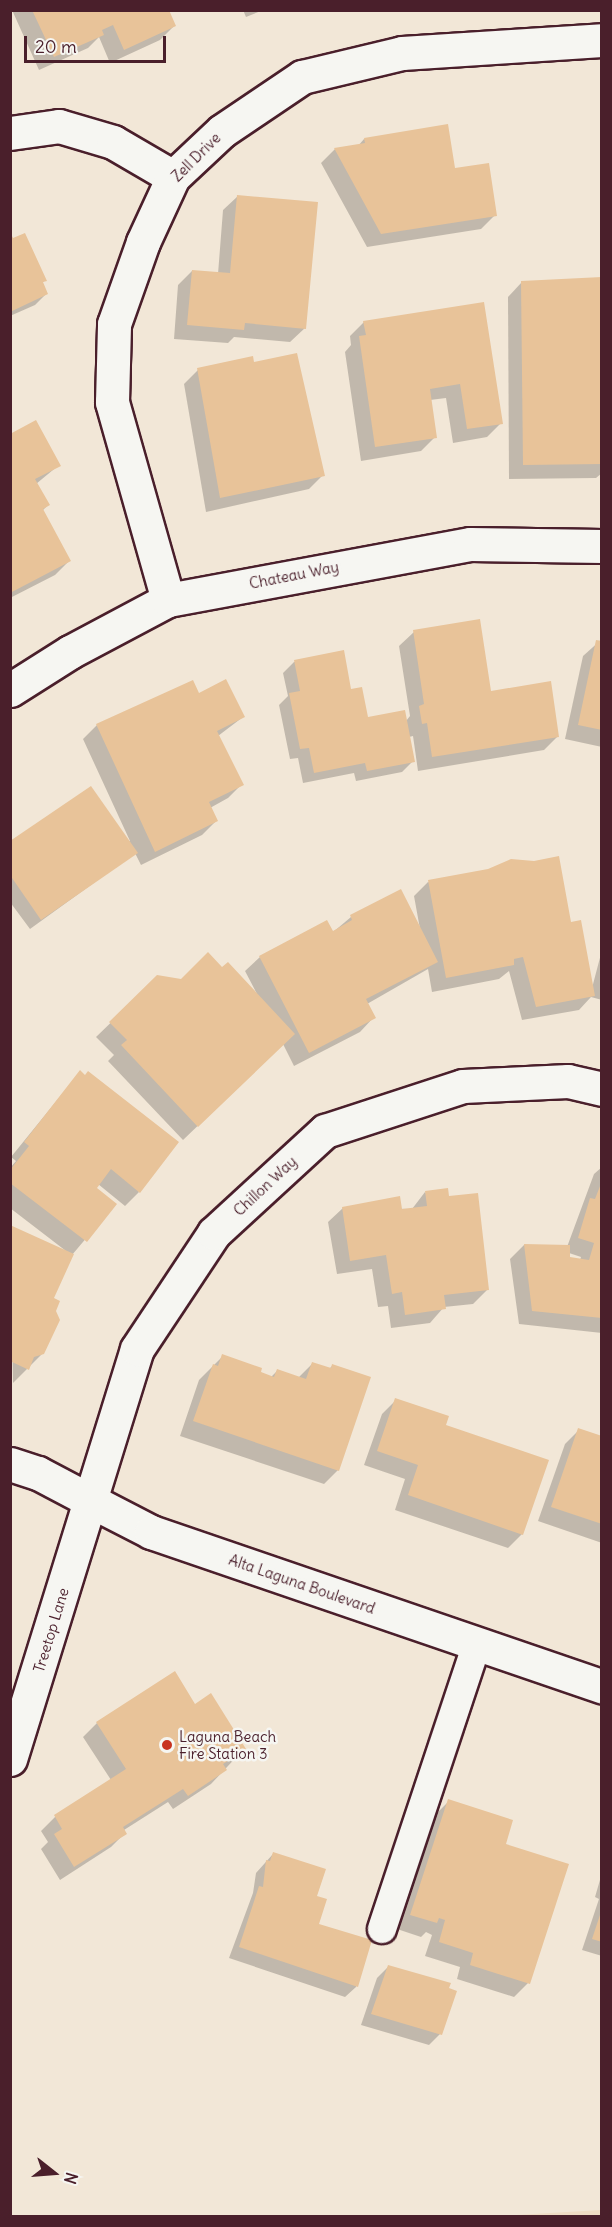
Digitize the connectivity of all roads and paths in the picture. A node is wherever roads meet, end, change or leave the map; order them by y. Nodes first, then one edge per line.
1 (602, 40) edge
2 (10, 133) edge
3 (173, 177) junction
4 (602, 546) edge
5 (168, 600) junction
6 (10, 690) edge
7 (602, 1089) edge
8 (10, 1464) edge
9 (91, 1501) junction
10 (477, 1644) junction
11 (602, 1686) edge
12 (10, 1759) edge
13 (382, 1929) dead end

1 - 3 street, Zell Drive
2 - 3 street
3 - 5 street, Zell Drive
4 - 5 street, Chateau Way
5 - 6 street, Chateau Way
7 - 9 street, Chillon Way
8 - 9 street, Alta Laguna Boulevard
9 - 10 street, Alta Laguna Boulevard
9 - 12 street, Treetop Lane
10 - 11 street, Alta Laguna Boulevard
10 - 13 lane

